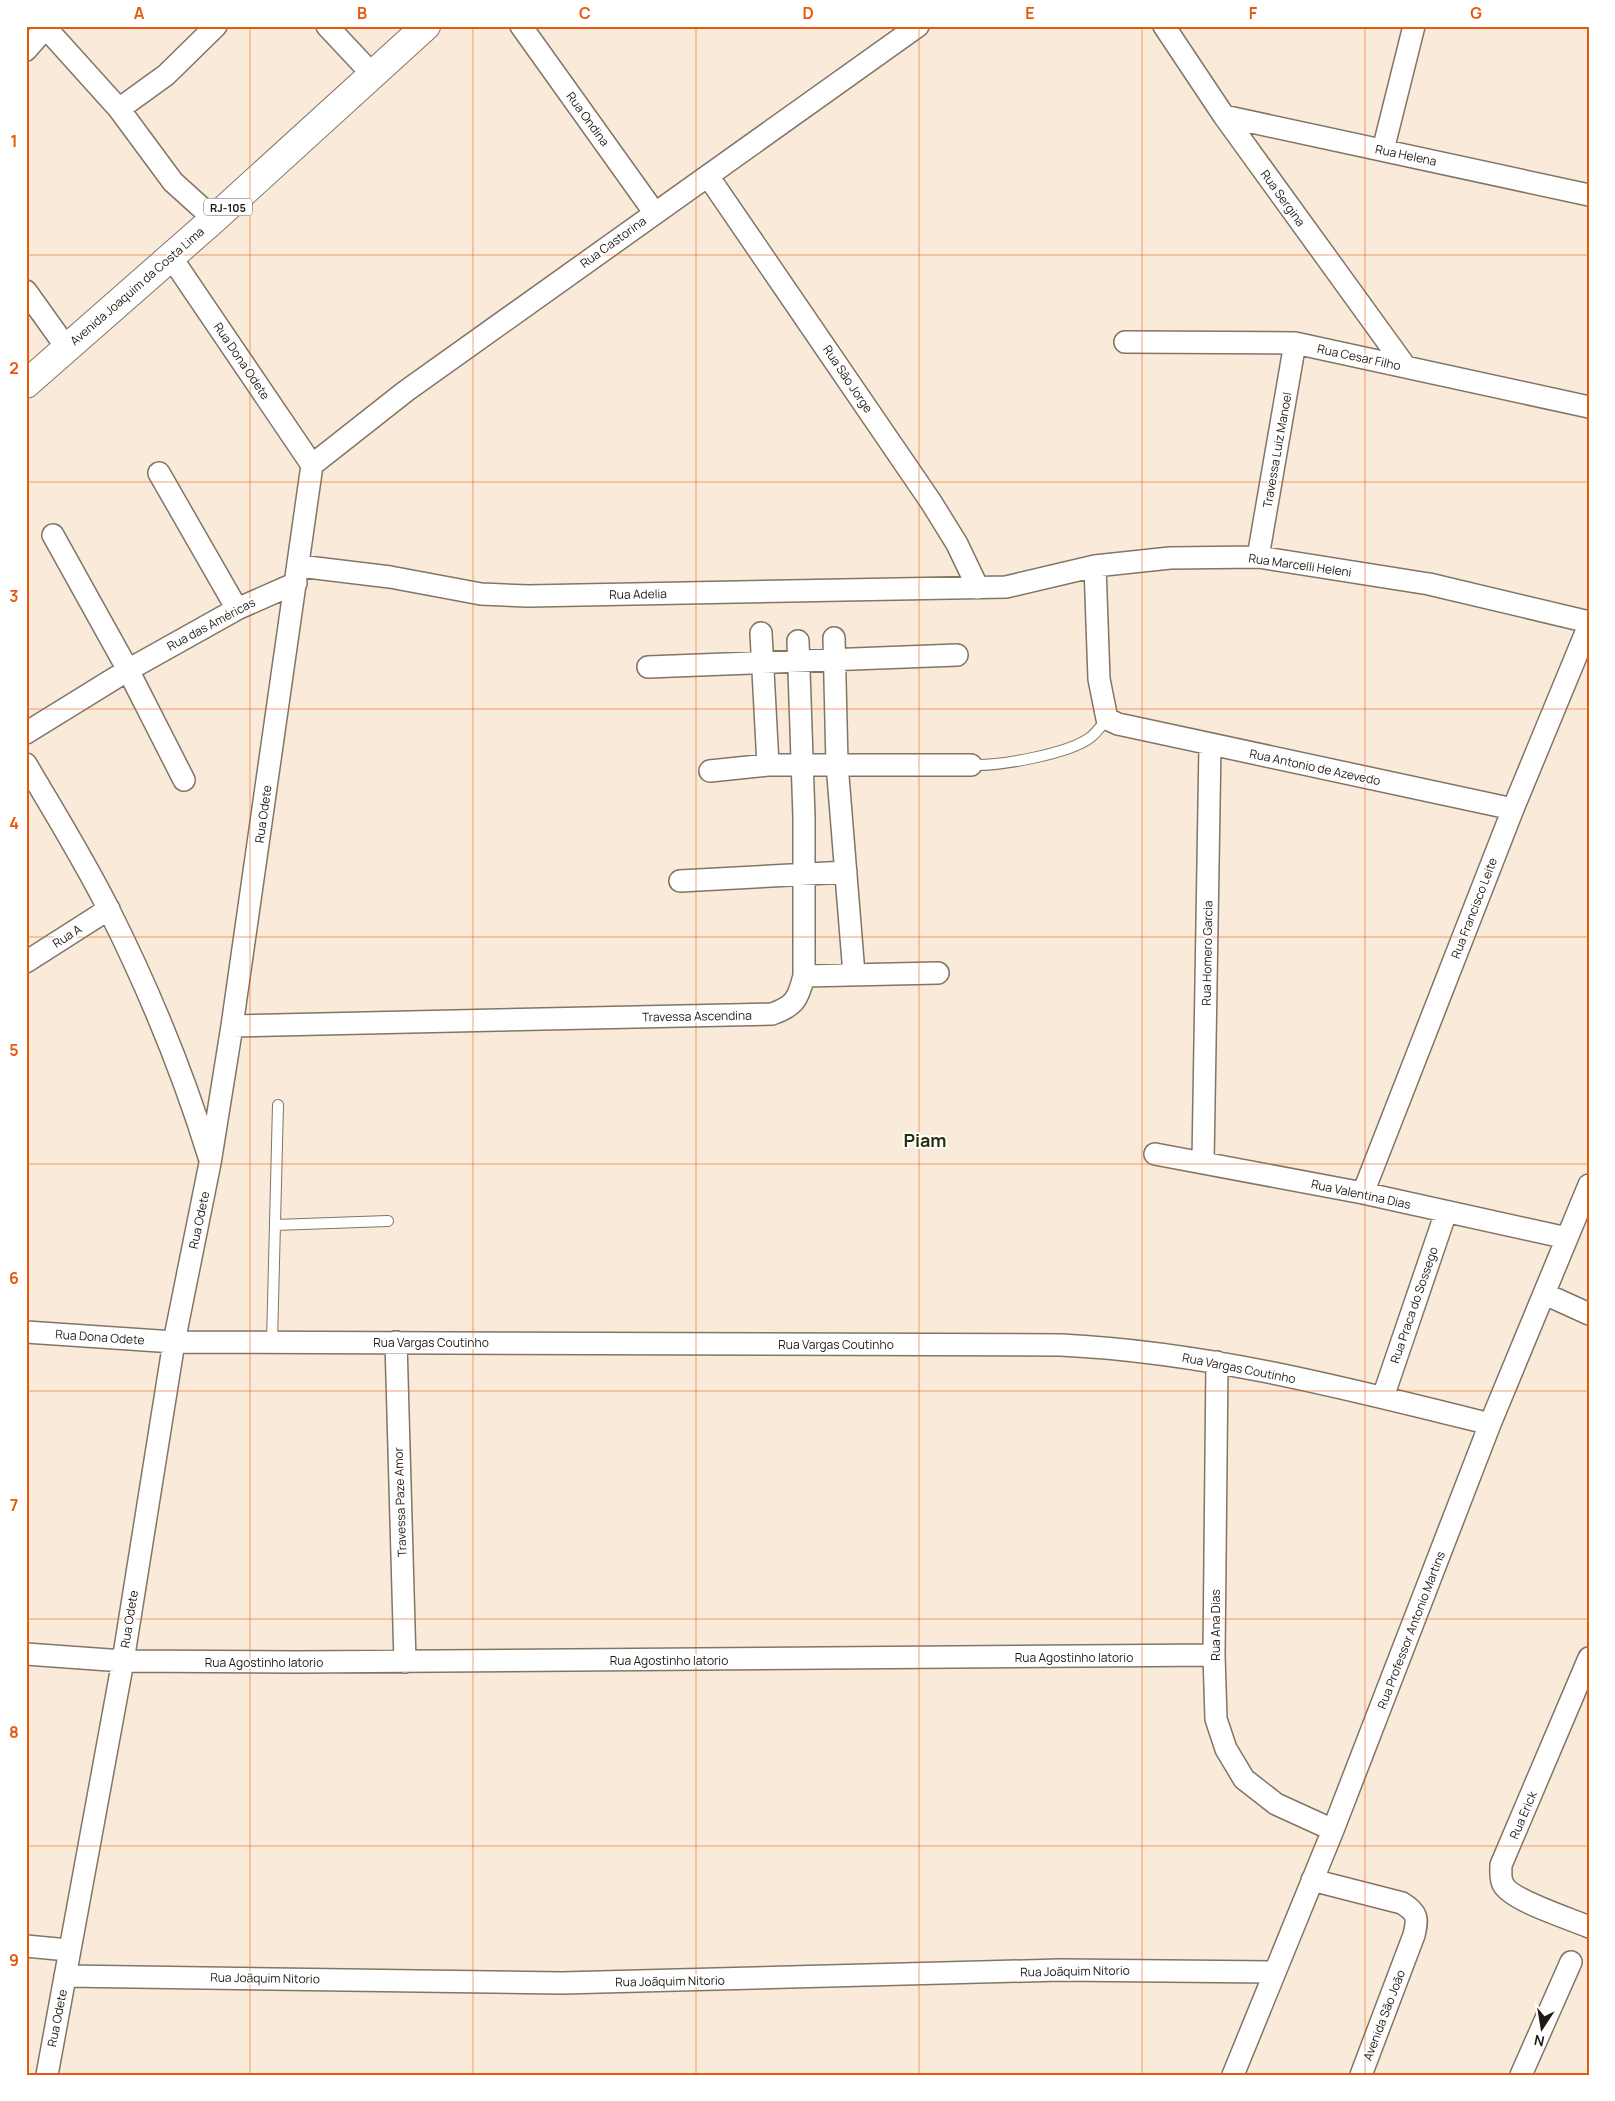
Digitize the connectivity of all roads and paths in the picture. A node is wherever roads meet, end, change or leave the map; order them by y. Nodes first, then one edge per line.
1 (216, 26) edge
2 (327, 26) edge
3 (426, 26) edge
4 (521, 26) edge
5 (918, 26) edge
6 (1164, 26) edge
7 (1414, 26) edge
8 (47, 27) edge
9 (26, 50) edge
10 (372, 75) junction
11 (119, 110) junction
12 (1224, 116) junction
13 (1383, 150) junction
14 (708, 176) junction
15 (1589, 195) edge
16 (654, 212) junction
17 (214, 219) junction
18 (171, 257) junction
19 (26, 290) edge
20 (1126, 342) dead end
21 (1295, 343) junction
22 (66, 348) junction
23 (1405, 366) junction
24 (26, 384) edge
25 (1589, 407) edge
26 (312, 464) junction
27 (159, 473) dead end
28 (53, 535) dead end
29 (1258, 556) junction
30 (1095, 566) junction
31 (298, 575) junction
32 (978, 588) junction
33 (237, 609) junction
34 (1589, 623) edge
35 (761, 633) dead end
36 (834, 638) dead end
37 (799, 651) junction
38 (957, 655) dead end
39 (835, 660) junction
40 (764, 662) junction
41 (648, 667) dead end
42 (128, 670) junction
43 (1113, 722) junction
44 (26, 733) edge
45 (1210, 745) junction
46 (26, 764) edge
47 (837, 764) junction
48 (768, 765) junction
49 (802, 765) junction
50 (971, 765) joint
51 (710, 771) dead end
52 (184, 780) dead end
53 (1513, 809) junction
54 (846, 872) junction
55 (803, 876) junction
56 (680, 880) dead end
57 (109, 909) junction
58 (26, 962) edge
59 (938, 973) dead end
60 (854, 974) junction
61 (804, 976) junction
62 (232, 1026) junction
63 (278, 1105) dead end
64 (1155, 1154) dead end
65 (1203, 1162) junction
66 (210, 1163) junction
67 (1589, 1185) edge
68 (1363, 1193) junction
69 (1446, 1212) junction
70 (388, 1221) dead end
71 (275, 1225) junction
72 (1567, 1238) junction
73 (1545, 1294) junction
74 (1589, 1314) edge
75 (26, 1332) edge
76 (174, 1342) junction
77 (272, 1342) junction
78 (396, 1342) junction
79 (1217, 1362) junction
80 (1383, 1397) junction
81 (1490, 1424) junction
82 (26, 1654) edge
83 (1214, 1656) junction
84 (1589, 1658) edge
85 (123, 1661) junction
86 (405, 1662) junction
87 (1333, 1830) junction
88 (1312, 1880) junction
89 (1589, 1927) edge
90 (26, 1946) edge
91 (68, 1950) junction
92 (1571, 1962) dead end
93 (1275, 1972) junction
94 (65, 1976) junction
95 (47, 2075) edge
96 (1233, 2075) edge
97 (1361, 2075) edge
98 (1521, 2075) edge

1 - 11 street
2 - 10 street
3 - 10 main road, Avenida Joaquim da Costa Lima / RJ-105
4 - 16 street, Rua Ondina
5 - 14 street, Rua Castorina
6 - 12 street, Rua Sergina
7 - 13 street
8 - 9 street
8 - 11 street
10 - 17 main road, Avenida Joaquim da Costa Lima / RJ-105
11 - 17 street
12 - 13 street, Rua Helena
12 - 23 street, Rua Sergina
13 - 15 street, Rua Helena
14 - 16 street, Rua Castorina
14 - 32 street, Rua São Jorge
16 - 26 street, Rua Castorina
17 - 18 main road, Avenida Joaquim da Costa Lima / RJ-105
18 - 22 main road, Avenida Joaquim da Costa Lima / RJ-105
18 - 26 street, Rua Dona Odete
19 - 22 street
20 - 21 street, Rua Cesar Filho
21 - 23 street, Rua Cesar Filho
21 - 29 street, Travessa Luiz Manoel
22 - 24 main road, Avenida Joaquim da Costa Lima / RJ-105
23 - 25 street, Rua Cesar Filho
26 - 31 street, Rua Odete
27 - 33 street
28 - 42 street
29 - 30 street, Rua Marcelli Heleni
29 - 34 street, Rua Marcelli Heleni
30 - 32 street, Rua Marcelli Heleni
30 - 43 street
31 - 32 street, Rua Adelia
31 - 33 street, Rua das Américas
31 - 62 street, Rua Odete
33 - 42 street, Rua das Américas
34 - 53 street, Rua Francisco Leite
35 - 40 street
36 - 39 street
37 - 39 street
37 - 40 street
37 - 49 street, Travessa Ascendina
38 - 39 street
39 - 47 street
40 - 41 street
40 - 48 street
42 - 44 street, Rua das Américas
42 - 52 street
43 - 45 street, Rua Antonio de Azevedo
43 - 50 lane
45 - 53 street, Rua Antonio de Azevedo
45 - 65 street, Rua Homero Garcia
46 - 57 street, Rua Odete
47 - 49 street
47 - 50 street
47 - 54 street
48 - 49 street
48 - 51 street
49 - 55 street, Travessa Ascendina
53 - 68 street, Rua Francisco Leite
54 - 55 street
54 - 60 street
55 - 56 street
55 - 61 street, Travessa Ascendina
57 - 58 street, Rua A
57 - 66 street, Rua Odete
59 - 60 street
60 - 61 street
61 - 62 street, Travessa Ascendina
62 - 66 street, Rua Odete
63 - 71 lane
64 - 65 street, Rua Valentina Dias
65 - 68 street, Rua Valentina Dias
66 - 76 street, Rua Odete
67 - 72 street, Rua Professor Antonio Martins
68 - 69 street, Rua Valentina Dias
69 - 72 street, Rua Valentina Dias
69 - 80 street, Rua Praca do Sossego
70 - 71 lane
71 - 77 lane
72 - 73 street, Rua Professor Antonio Martins
73 - 74 street
73 - 81 street, Rua Professor Antonio Martins
75 - 76 street, Rua Dona Odete
76 - 77 street, Rua Vargas Coutinho
76 - 85 street, Rua Odete
77 - 78 street, Rua Vargas Coutinho
78 - 79 street, Rua Vargas Coutinho
78 - 86 street, Travessa Paze Amor
79 - 80 street, Rua Vargas Coutinho
79 - 83 street, Rua Ana Dias
80 - 81 street, Rua Vargas Coutinho
81 - 87 street, Rua Professor Antonio Martins
82 - 85 street, Rua Agostinho Iatorio
83 - 86 street, Rua Agostinho Iatorio
83 - 87 street, Rua Ana Dias
84 - 89 street, Rua Erick
85 - 86 street, Rua Agostinho Iatorio
85 - 91 street, Rua Odete
87 - 88 street, Rua Professor Antonio Martins
88 - 93 street, Rua Professor Antonio Martins
88 - 97 street, Avenida São João
90 - 91 street
91 - 94 street, Rua Odete
92 - 98 street
93 - 94 street, Rua Joãquim Nitorio
93 - 96 street, Rua Professor Antonio Martins
94 - 95 street, Rua Odete

